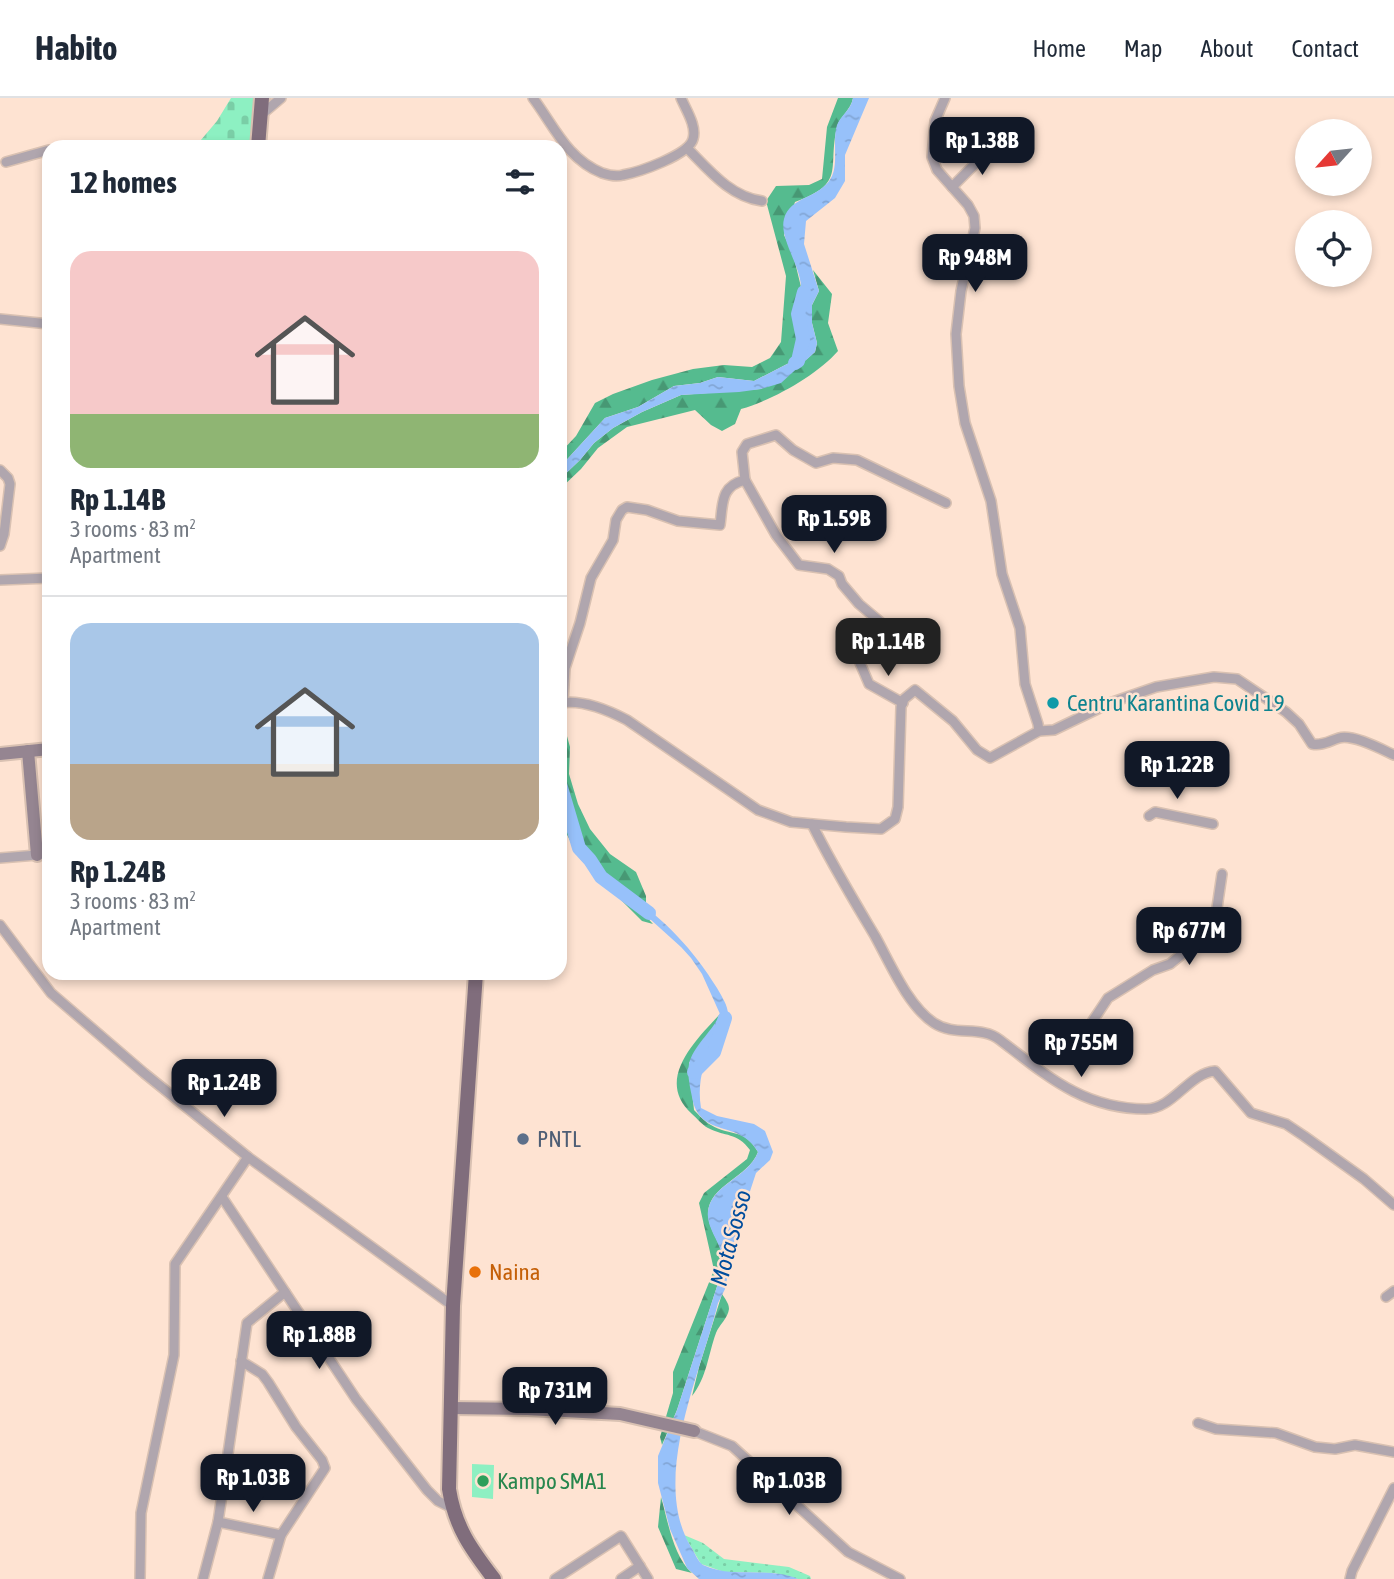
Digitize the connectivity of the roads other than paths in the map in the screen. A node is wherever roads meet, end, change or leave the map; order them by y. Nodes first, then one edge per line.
1 (262, 98) edge
2 (281, 98) edge
3 (533, 98) edge
4 (681, 98) edge
5 (945, 98) edge
6 (260, 116) junction
7 (258, 140) edge
8 (562, 140) edge
9 (1005, 147) dead end
10 (567, 148) edge
11 (687, 148) junction
12 (42, 152) edge
13 (6, 162) dead end
14 (952, 187) junction
15 (762, 201) dead end
16 (0, 319) edge
17 (42, 323) edge
18 (0, 471) edge
19 (744, 480) junction
20 (946, 503) dead end
21 (0, 546) edge
22 (42, 579) edge
23 (0, 580) edge
24 (910, 647) dead end
25 (567, 662) edge
26 (860, 663) dead end
27 (567, 702) edge
28 (903, 703) junction
29 (1038, 731) junction
30 (42, 750) edge
31 (28, 751) junction
32 (0, 754) edge
33 (1394, 755) edge
34 (1149, 817) dead end
35 (812, 824) junction
36 (1213, 824) dead end
37 (42, 848) edge
38 (42, 855) edge
39 (0, 858) edge
40 (1222, 874) dead end
41 (0, 925) edge
42 (476, 980) edge
43 (1091, 1022) dead end
44 (248, 1157) junction
45 (222, 1197) junction
46 (1394, 1205) edge
47 (285, 1292) junction
48 (453, 1306) junction
49 (241, 1361) junction
50 (450, 1408) junction
51 (1198, 1423) dead end
52 (694, 1431) joint
53 (1394, 1452) edge
54 (1394, 1488) edge
55 (452, 1508) junction
56 (218, 1522) junction
57 (281, 1535) junction
58 (640, 1566) junction
59 (140, 1579) edge
60 (203, 1579) edge
61 (268, 1579) edge
62 (494, 1579) edge
63 (555, 1579) edge
64 (621, 1579) edge
65 (648, 1579) edge
66 (900, 1579) edge
67 (1350, 1579) edge

1 - 6 main road
2 - 6 street
3 - 8 street
4 - 11 street
5 - 14 street
6 - 7 main road
9 - 14 street
10 - 11 street
11 - 15 street
12 - 13 street
14 - 29 street
16 - 17 street
18 - 21 street
19 - 20 street
19 - 24 street
19 - 25 street
22 - 23 street
26 - 28 street
27 - 35 street
28 - 29 street
28 - 35 street
29 - 33 street
30 - 31 street
31 - 32 street
31 - 37 street
34 - 36 street
35 - 46 street
38 - 39 street
40 - 43 street
41 - 44 street
42 - 48 main road
44 - 45 street
44 - 48 street
45 - 47 street
45 - 59 street
47 - 49 street
47 - 55 street
48 - 50 main road
49 - 56 street
49 - 57 street
50 - 52 street
50 - 55 main road
51 - 53 street
52 - 66 street
54 - 67 street
55 - 62 main road
56 - 57 street
56 - 60 street
57 - 61 street
58 - 63 street
58 - 64 street
58 - 65 street

